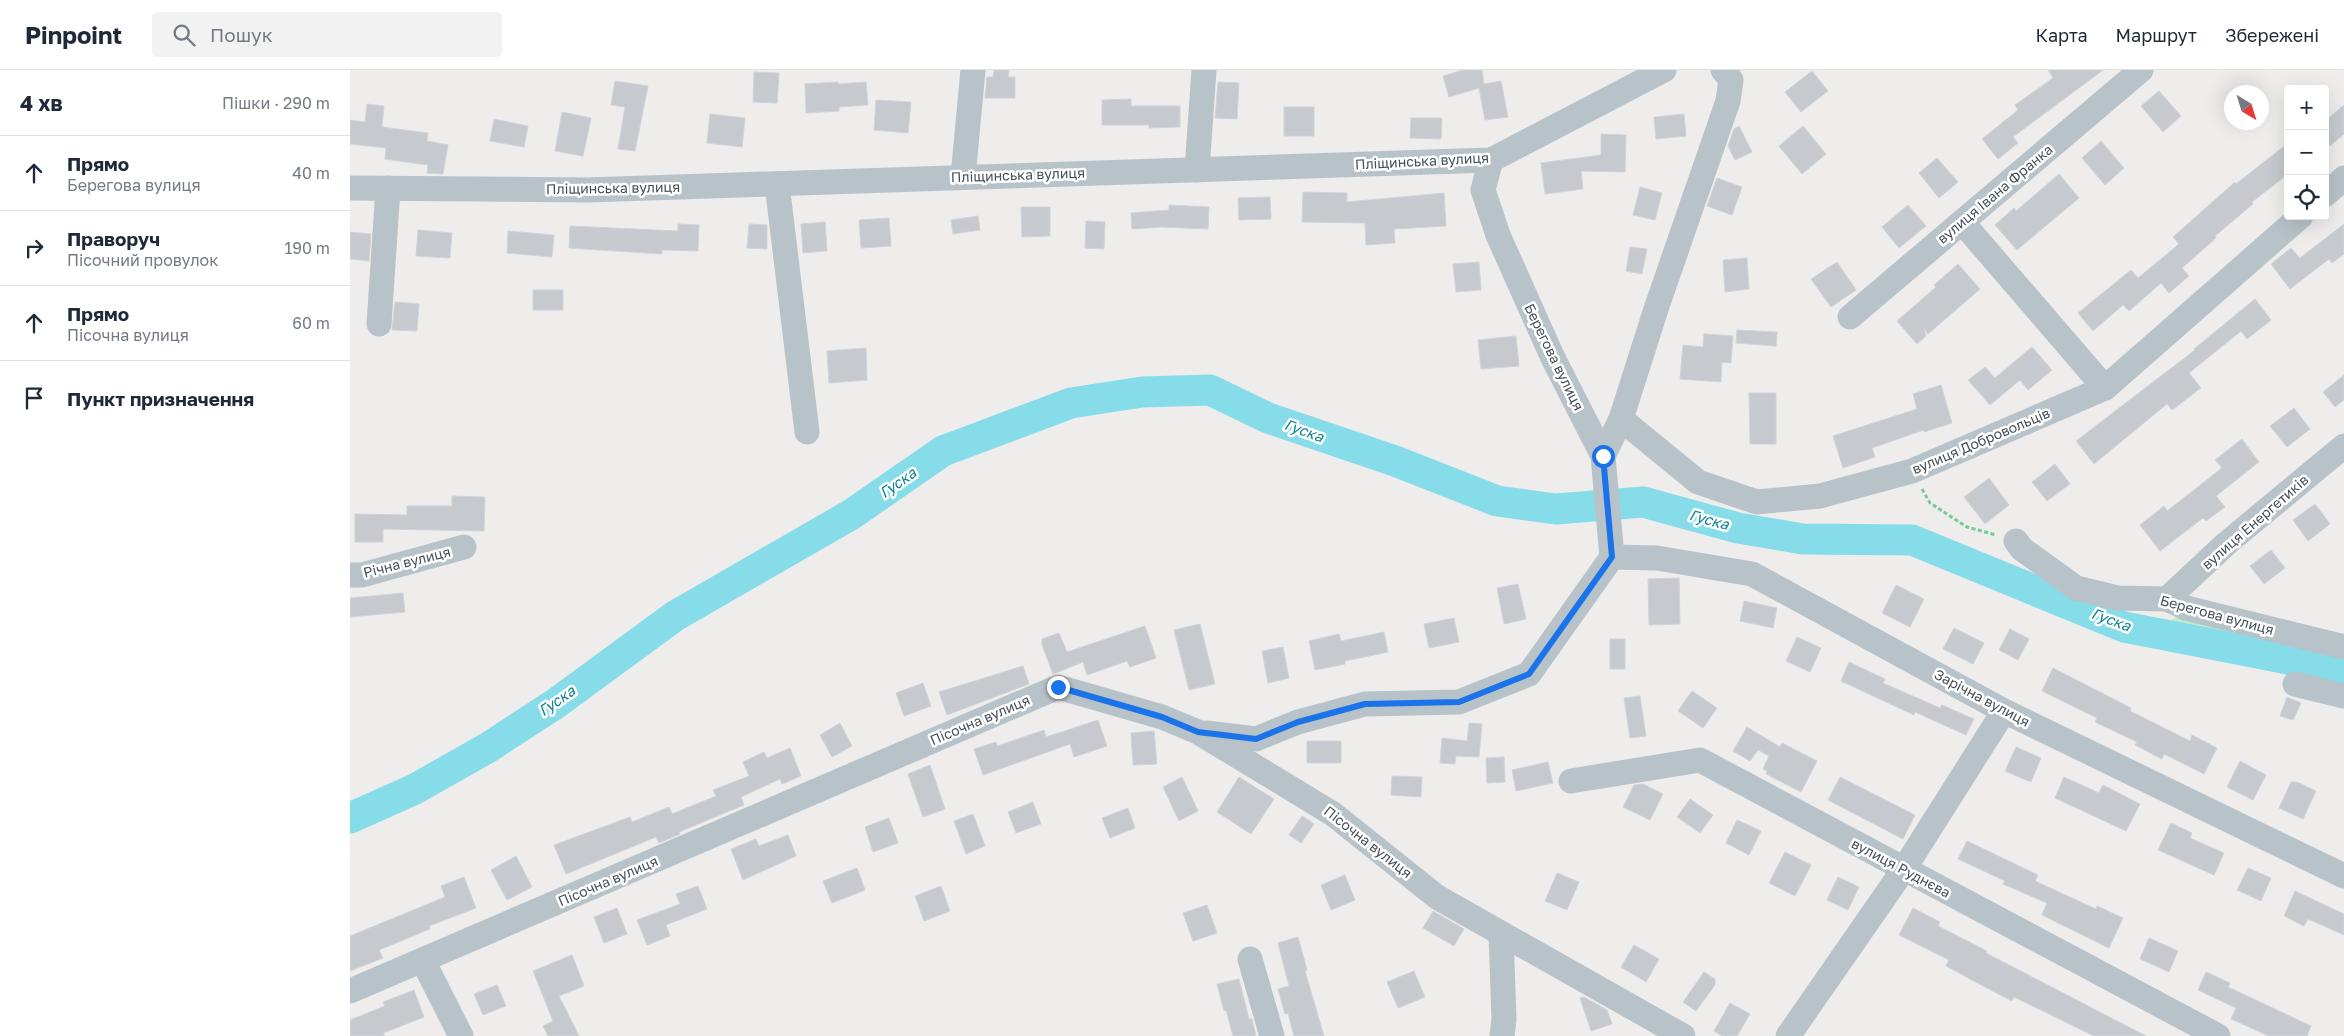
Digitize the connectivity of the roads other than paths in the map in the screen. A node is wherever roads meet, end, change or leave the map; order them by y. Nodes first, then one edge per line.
1 (973, 70) edge
2 (1204, 70) edge
3 (1664, 70) edge
4 (1723, 70) edge
5 (2141, 70) edge
6 (1491, 160) junction
7 (1198, 170) junction
8 (963, 177) junction
9 (2344, 178) edge
10 (777, 184) junction
11 (350, 188) edge
12 (388, 188) junction
13 (2329, 191) edge
14 (2296, 220) edge
15 (1962, 222) junction
16 (1850, 317) dead end
17 (379, 324) dead end
18 (2105, 388) junction
19 (1621, 419) junction
20 (807, 432) dead end
21 (2344, 446) edge
22 (1603, 456) junction
23 (2016, 541) road end
24 (464, 547) dead end
25 (1612, 557) junction
26 (350, 575) edge
27 (2168, 599) junction
28 (2344, 647) edge
29 (2295, 684) dead end
30 (2344, 696) edge
31 (2004, 711) junction
32 (1198, 732) junction
33 (1571, 781) dead end
34 (1904, 869) junction
35 (2344, 876) edge
36 (1500, 934) junction
37 (1250, 959) dead end
38 (423, 961) junction
39 (350, 991) edge
40 (461, 1036) edge
41 (1272, 1036) edge
42 (1502, 1036) edge
43 (1683, 1036) edge
44 (1788, 1036) edge
45 (2218, 1036) edge

1 - 8 street
2 - 7 street
3 - 6 street, Пліщинська вулиця
4 - 19 street
5 - 15 street, вулиця Івана Франка
6 - 7 street, Пліщинська вулиця
6 - 22 street, Берегова вулиця
7 - 8 street, Пліщинська вулиця
8 - 10 street, Пліщинська вулиця
9 - 13 street
10 - 12 street, Пліщинська вулиця
10 - 20 street
11 - 12 street, Пліщинська вулиця
12 - 17 street
14 - 18 street, вулиця Добровольців
15 - 16 street, вулиця Івана Франка
15 - 18 street
18 - 19 street, вулиця Добровольців
19 - 22 street
21 - 27 street, вулиця Енергетиків
22 - 25 street, Берегова вулиця
23 - 27 street, Берегова вулиця
24 - 26 street, Річна вулиця
25 - 31 street, Зарічна вулиця
25 - 32 street
27 - 28 street, Берегова вулиця
29 - 30 street
31 - 34 street
31 - 35 street, Зарічна вулиця
32 - 36 street, Пісочна вулиця
32 - 38 street, Пісочна вулиця
33 - 34 street, вулиця Руднєва
34 - 44 street
34 - 45 street, вулиця Руднєва
36 - 42 street
36 - 43 street, Пісочна вулиця
37 - 41 street
38 - 39 street, Пісочна вулиця
38 - 40 street

